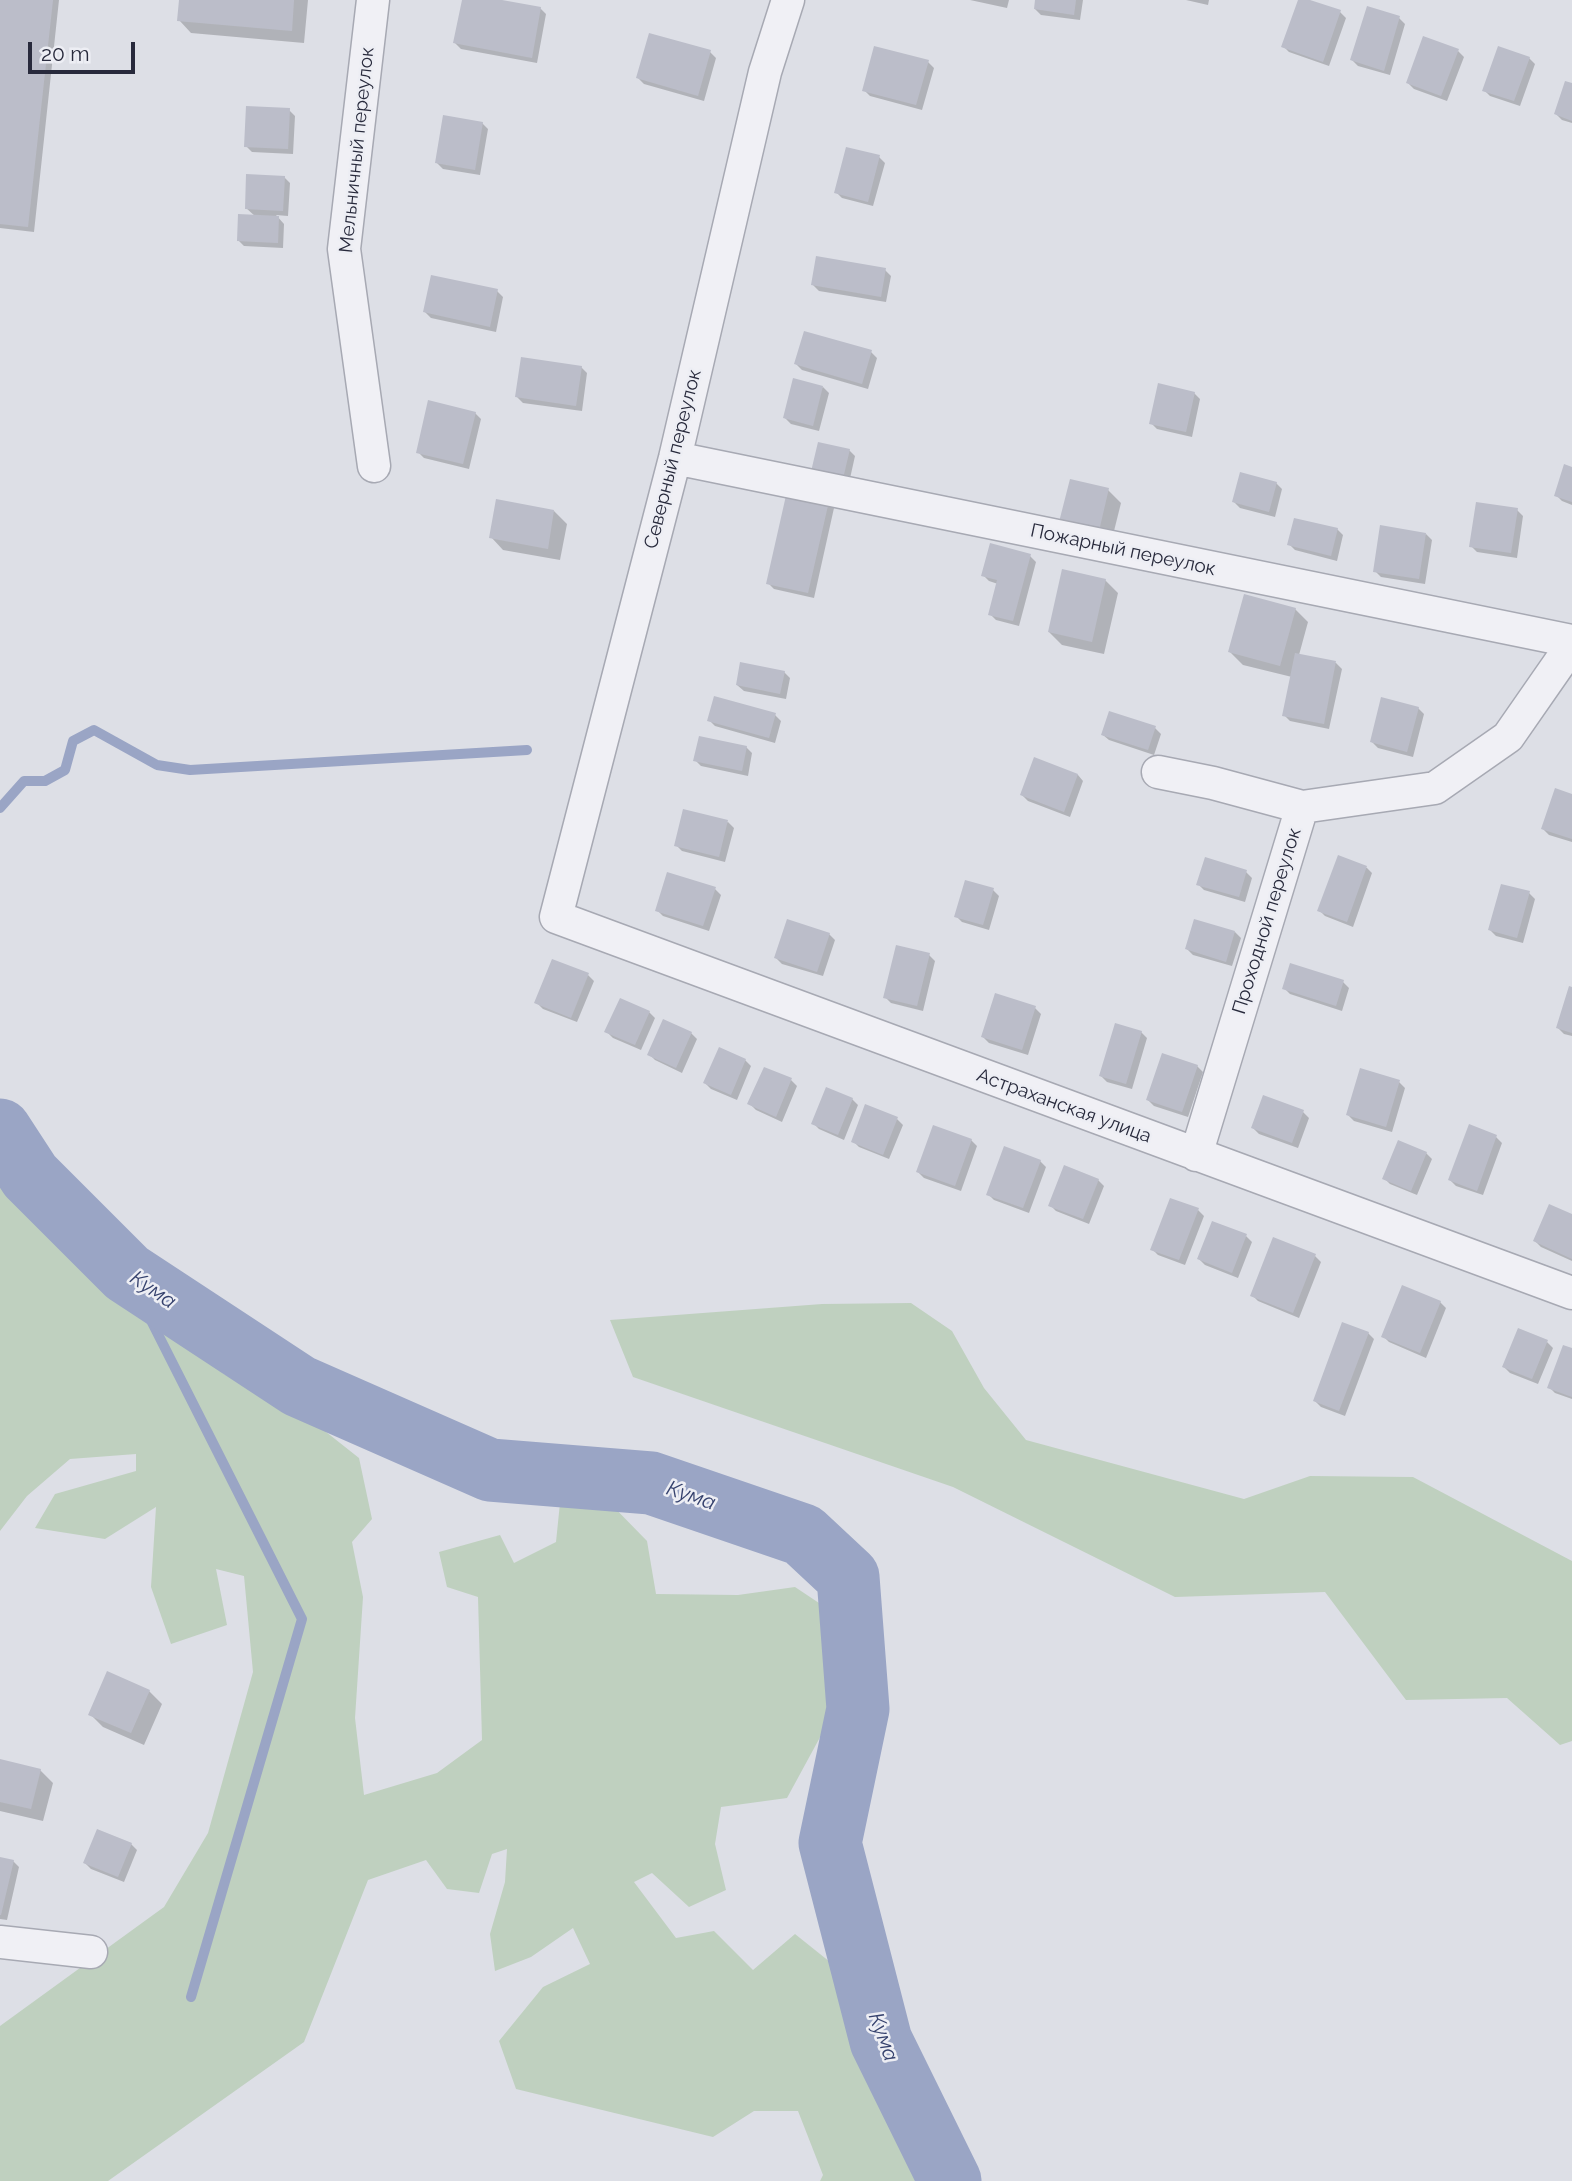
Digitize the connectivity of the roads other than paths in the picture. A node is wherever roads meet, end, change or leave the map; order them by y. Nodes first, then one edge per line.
1 (373, 0) edge
2 (788, 0) edge
3 (674, 458) junction
4 (374, 467) dead end
5 (1572, 643) edge
6 (1158, 772) dead end
7 (1302, 807) junction
8 (556, 917) joint
9 (1196, 1155) junction
10 (1572, 1293) edge
11 (0, 1942) edge
12 (91, 1952) dead end

1 - 4 street, Мельничный переулок
2 - 3 street, Северный переулок
3 - 5 street, Пожарный переулок
3 - 8 street, Северный переулок
5 - 7 street, Проходной переулок
6 - 7 street
7 - 9 street, Проходной переулок
8 - 9 street, Астраханская улица
9 - 10 street, Астраханская улица
11 - 12 street

